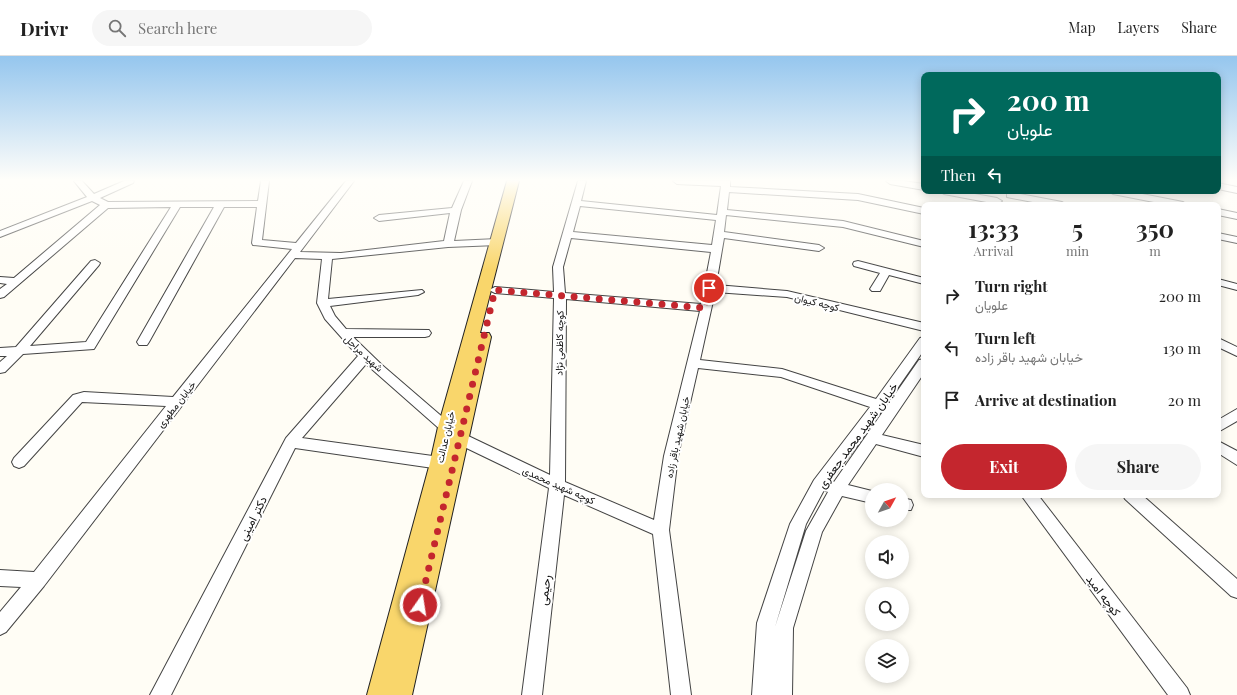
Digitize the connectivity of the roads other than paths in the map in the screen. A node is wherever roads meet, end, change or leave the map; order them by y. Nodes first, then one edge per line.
1 (456, 210) edge
2 (60, 211) edge
3 (99, 211) edge
4 (173, 211) edge
5 (216, 211) edge
6 (261, 211) edge
7 (327, 211) edge
8 (448, 211) edge
9 (505, 211) edge
10 (514, 211) edge
11 (574, 211) edge
12 (671, 211) edge
13 (722, 211) edge
14 (1221, 213) edge
15 (722, 215) junction
16 (1237, 216) edge
17 (379, 218) dead end
18 (0, 225) edge
19 (13, 229) junction
20 (0, 234) edge
21 (568, 234) junction
22 (719, 234) junction
23 (1221, 237) edge
24 (1237, 240) edge
25 (497, 242) junction
26 (921, 243) edge
27 (448, 244) junction
28 (819, 248) dead end
29 (717, 249) junction
30 (295, 251) junction
31 (327, 257) junction
32 (95, 263) dead end
33 (858, 264) dead end
34 (886, 272) junction
35 (0, 280) edge
36 (921, 280) edge
37 (16, 281) junction
38 (1221, 283) edge
39 (1237, 287) edge
40 (709, 288) junction
41 (495, 290) junction
42 (876, 290) dead end
43 (418, 292) dead end
44 (0, 295) edge
45 (560, 295) junction
46 (323, 303) junction
47 (706, 308) junction
48 (921, 327) edge
49 (343, 333) junction
50 (425, 333) dead end
51 (143, 342) dead end
52 (1221, 344) edge
53 (921, 345) edge
54 (0, 352) edge
55 (18, 352) junction
56 (1237, 352) edge
57 (365, 356) junction
58 (693, 363) junction
59 (921, 367) edge
60 (0, 369) edge
61 (177, 402) junction
62 (879, 405) junction
63 (1237, 414) edge
64 (1221, 424) edge
65 (453, 432) junction
66 (872, 438) junction
67 (291, 442) junction
68 (1221, 448) edge
69 (921, 450) edge
70 (1237, 459) edge
71 (19, 462) dead end
72 (440, 463) junction
73 (819, 484) junction
74 (557, 485) junction
75 (838, 488) junction
76 (865, 495) edge
77 (1031, 498) edge
78 (1134, 498) edge
79 (661, 530) junction
80 (0, 578) edge
81 (38, 580) junction
82 (1237, 590) edge
83 (0, 626) edge
84 (160, 695) edge
85 (380, 695) edge
86 (399, 695) edge
87 (532, 695) edge
88 (680, 695) edge
89 (762, 695) edge
90 (782, 695) edge
91 (1180, 695) edge

1 - 27 street
2 - 19 street
3 - 37 street
4 - 55 street
5 - 51 street
6 - 30 street
7 - 30 street, خیابان مطهری
8 - 17 street
9 - 25 main road, خیابان عدالت
10 - 41 main road, خیابان عدالت
11 - 21 street, کوچه کاظمی نژاد
12 - 15 street
13 - 15 street, خیابان شهید باقر زاده
14 - 16 street
15 - 22 street, خیابان شهید باقر زاده
15 - 26 street
18 - 19 street
19 - 20 street
21 - 29 street
21 - 45 street, کوچه کاظمی نژاد
22 - 28 street
22 - 29 street, خیابان شهید باقر زاده
23 - 24 street
25 - 27 street
25 - 65 main road, خیابان عدالت
27 - 31 street
29 - 40 street, خیابان شهید باقر زاده
30 - 31 street
30 - 61 street, خیابان مطهری
31 - 46 street
32 - 55 street
33 - 34 street
34 - 36 street
34 - 42 street
35 - 37 street
37 - 44 street
38 - 39 street
40 - 47 street, خیابان شهید باقر زاده
40 - 48 street, کوچه کیوان
41 - 45 street
41 - 65 main road, خیابان عدالت
43 - 46 street
45 - 47 street
45 - 74 street, کوچه کاظمی نژاد
46 - 49 street, شهید مراحل
47 - 58 street, خیابان شهید باقر زاده
49 - 50 street
49 - 57 street, شهید مراحل
52 - 56 street
53 - 62 street, خیابان شهید محمد جعفری
54 - 55 street
55 - 60 street
57 - 65 street, شهید مراحل
57 - 67 street, دکتر امینی
58 - 62 street
58 - 79 street, خیابان شهید باقر زاده
59 - 66 street, خیابان شهید محمد جعفری
61 - 71 street
61 - 81 street, خیابان مطهری
62 - 73 street, خیابان شهید محمد جعفری
63 - 64 street
65 - 72 main road, خیابان عدالت
65 - 74 street, کوچه شهید محمدی
65 - 86 main road, خیابان عدالت
66 - 69 street
66 - 75 street, خیابان شهید محمد جعفری
67 - 72 street
67 - 84 street, دکتر امینی
68 - 70 street
72 - 85 main road, خیابان عدالت
73 - 75 street
73 - 89 street, خیابان شهید محمد جعفری
74 - 79 street, کوچه شهید محمدی
74 - 87 street, رحیمی
75 - 76 street
75 - 90 street, خیابان شهید محمد جعفری
77 - 91 street, کوچه امید
78 - 82 street
79 - 88 street, خیابان شهید باقر زاده
80 - 81 street
81 - 83 street, خیابان مطهری

